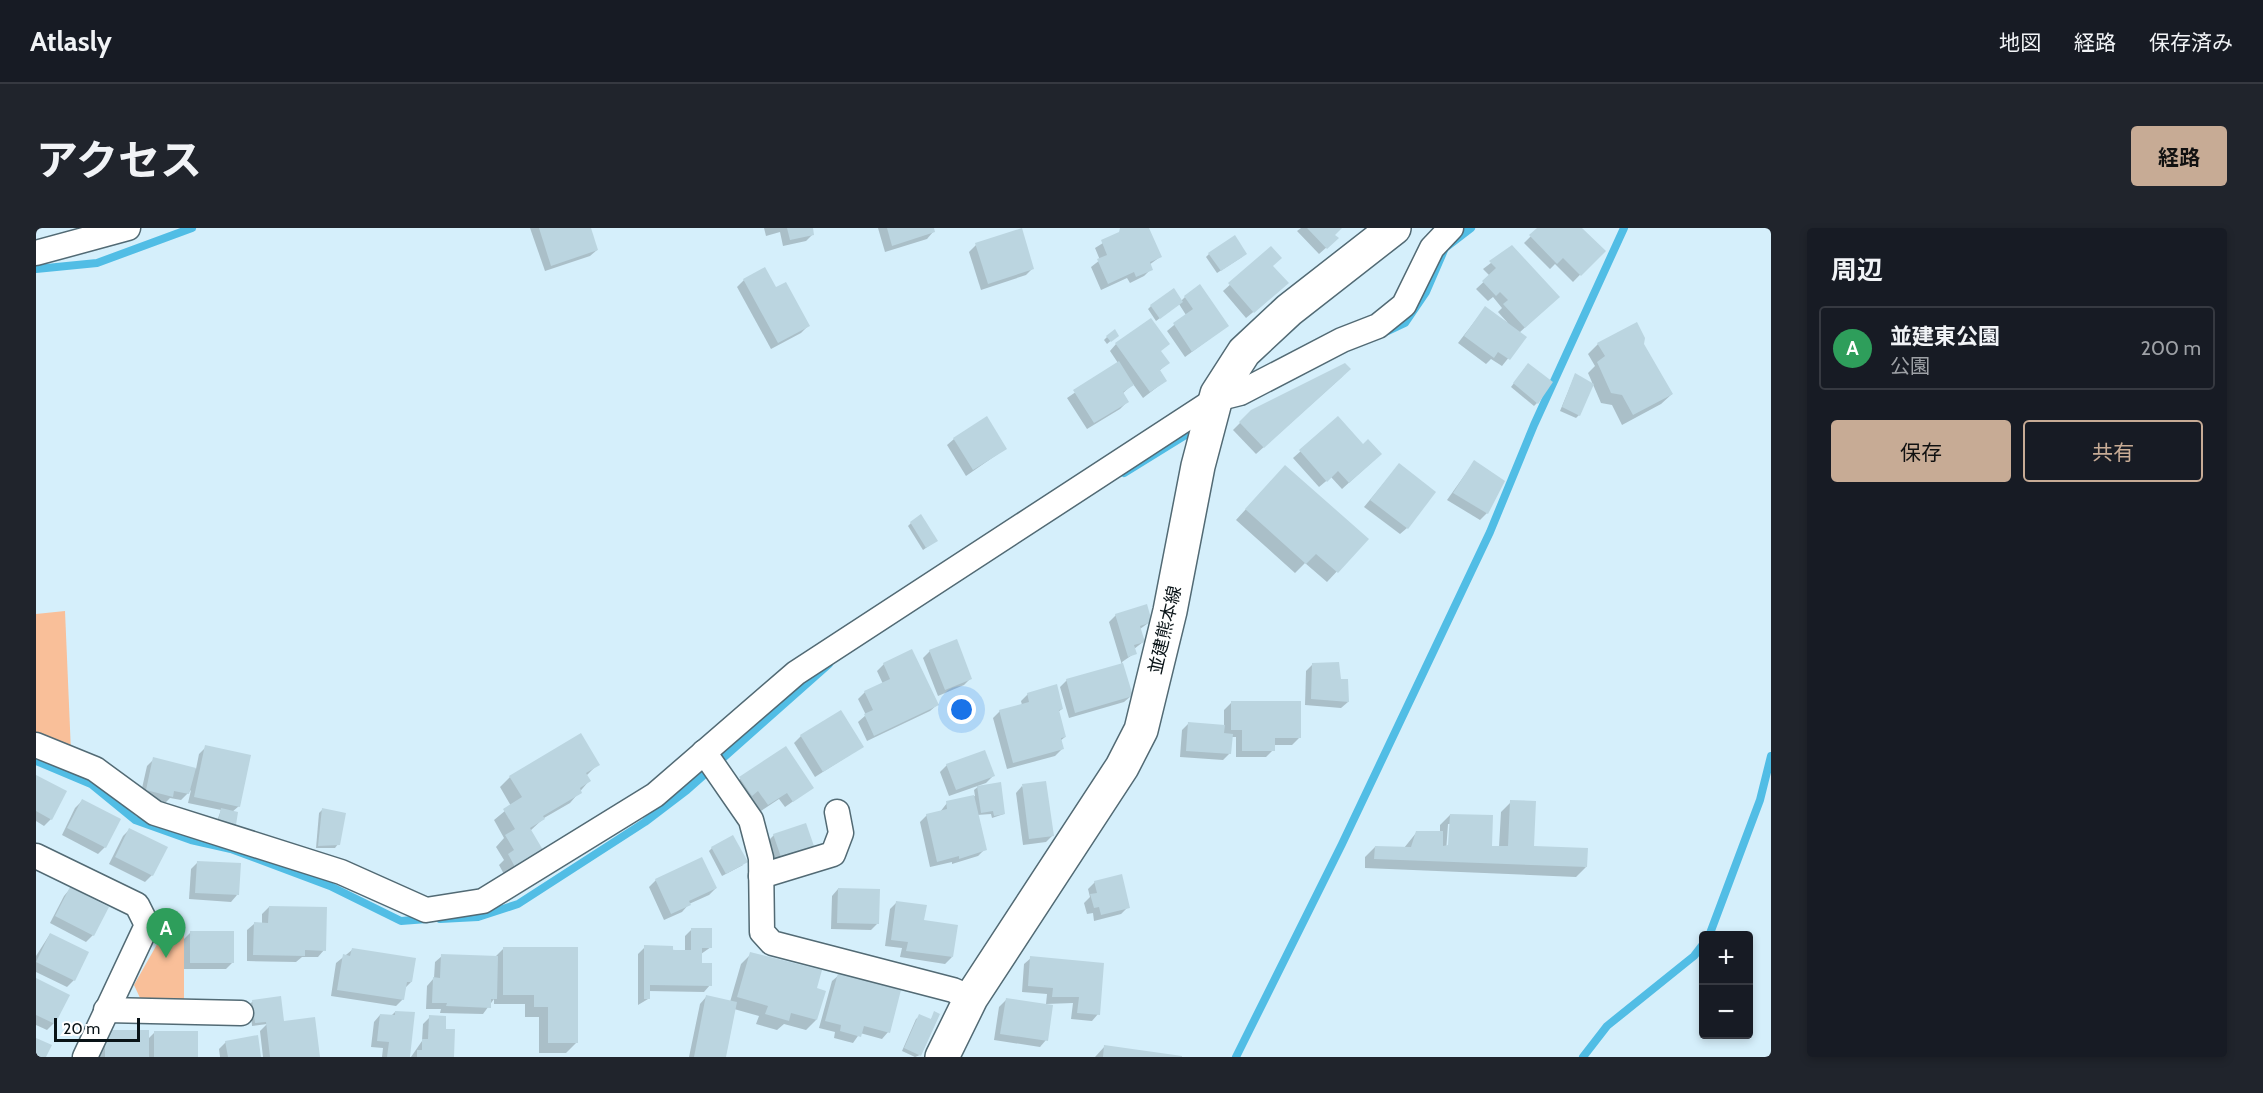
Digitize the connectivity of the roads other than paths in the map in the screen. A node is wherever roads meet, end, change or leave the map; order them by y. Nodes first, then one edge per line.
1 (128, 228) edge
2 (1394, 228) edge
3 (1450, 228) edge
4 (36, 253) edge
5 (1216, 399) junction
6 (36, 745) edge
7 (704, 752) junction
8 (837, 812) dead end
9 (36, 856) edge
10 (761, 876) junction
11 (971, 998) junction
12 (106, 1010) junction
13 (241, 1013) dead end
14 (85, 1057) edge
15 (942, 1057) edge

1 - 4 street
2 - 5 main road, 並建熊本線
3 - 5 street
5 - 7 street
5 - 11 main road, 並建熊本線
6 - 7 street
7 - 10 street
8 - 10 street
9 - 12 street
10 - 11 street
11 - 15 main road, 並建熊本線
12 - 13 street
12 - 14 street

